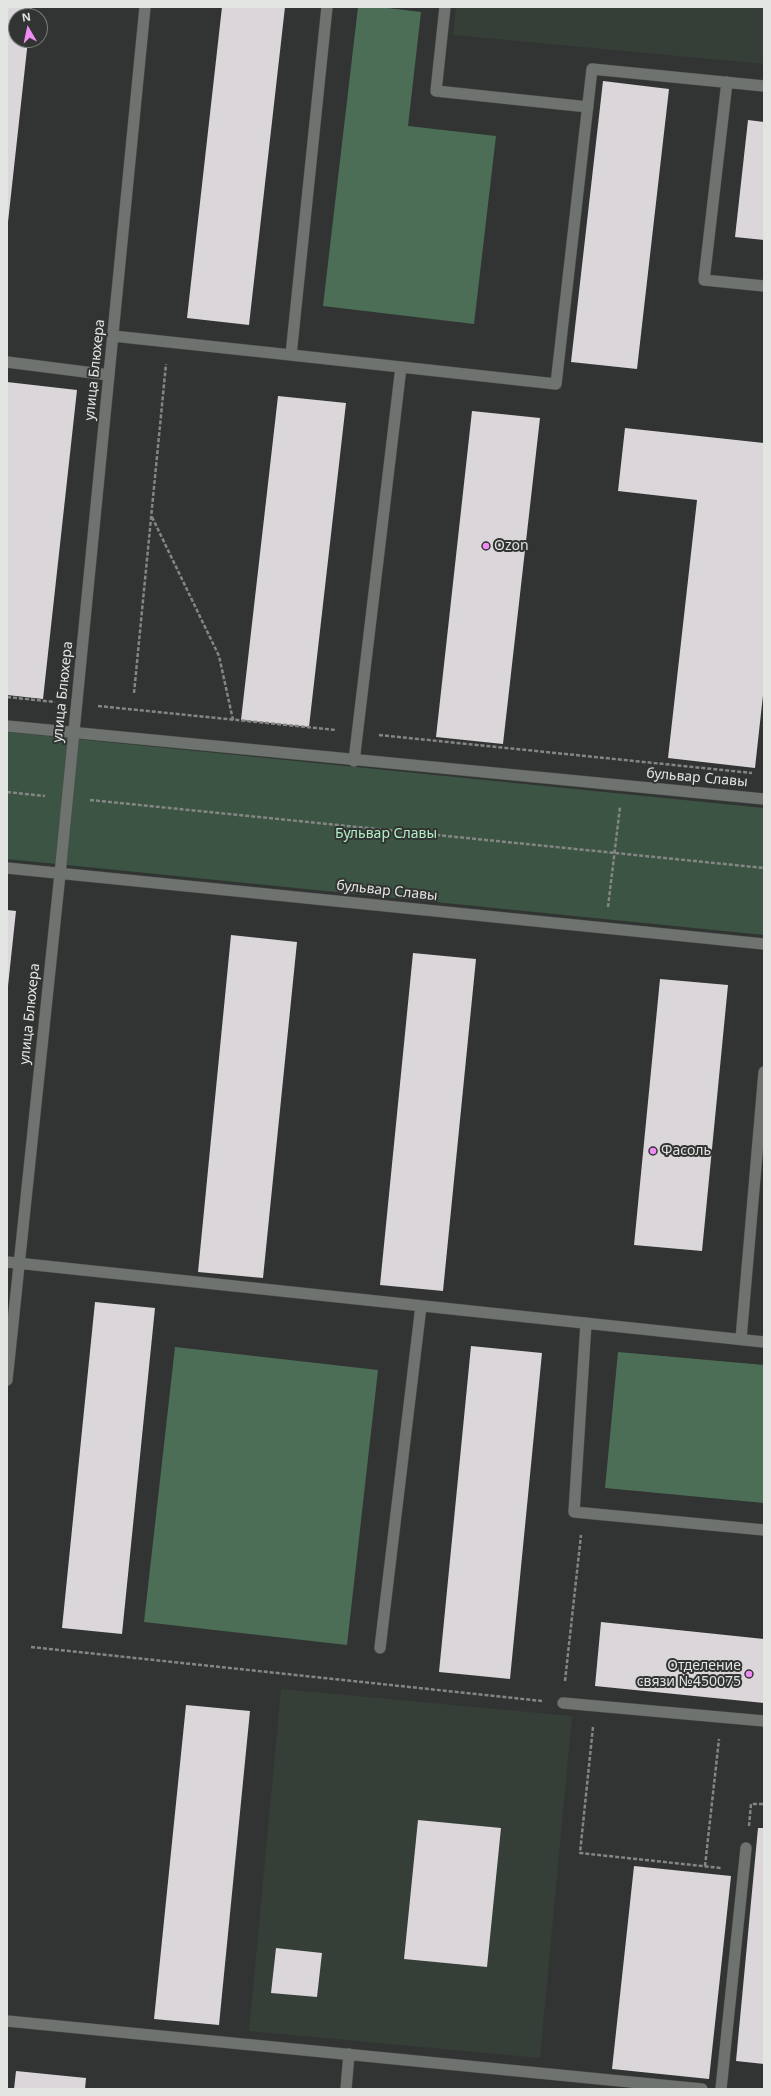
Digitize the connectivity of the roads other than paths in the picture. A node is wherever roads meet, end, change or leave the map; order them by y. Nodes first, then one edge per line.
1 (145, 7) edge
2 (326, 7) edge
3 (444, 7) edge
4 (727, 82) junction
5 (764, 86) edge
6 (588, 107) junction
7 (764, 286) edge
8 (113, 336) junction
9 (291, 355) junction
10 (7, 362) edge
11 (401, 367) junction
12 (109, 375) junction
13 (7, 726) edge
14 (74, 734) junction
15 (354, 761) junction
16 (764, 799) edge
17 (7, 868) edge
18 (60, 874) junction
19 (764, 944) edge
20 (764, 1072) edge
21 (7, 1262) edge
22 (19, 1264) junction
23 (421, 1306) junction
24 (586, 1323) junction
25 (741, 1339) junction
26 (764, 1342) edge
27 (7, 1380) edge
28 (764, 1530) edge
29 (380, 1648) dead end
30 (563, 1703) dead end
31 (764, 1721) edge
32 (746, 1848) road end
33 (7, 2020) edge
34 (349, 2054) junction
35 (346, 2089) edge
36 (702, 2089) edge
37 (721, 2089) edge

1 - 8 street, улица Блюхера
2 - 9 street
3 - 6 street
4 - 5 street
4 - 6 street
4 - 7 street
6 - 11 street
8 - 9 street
8 - 12 street, улица Блюхера
9 - 11 street
10 - 12 street
11 - 15 street
12 - 14 street, улица Блюхера
13 - 14 street, бульвар Славы
14 - 15 street, бульвар Славы
14 - 18 street, улица Блюхера
15 - 16 street, бульвар Славы
17 - 18 street, бульвар Славы
18 - 19 street, бульвар Славы
18 - 22 street, улица Блюхера
20 - 25 street
21 - 22 street
22 - 23 street
22 - 27 street, улица Блюхера
23 - 24 street
23 - 29 street
24 - 25 street
24 - 28 street
25 - 26 street
30 - 31 street
32 - 37 street
33 - 34 street
34 - 35 street
34 - 36 street

